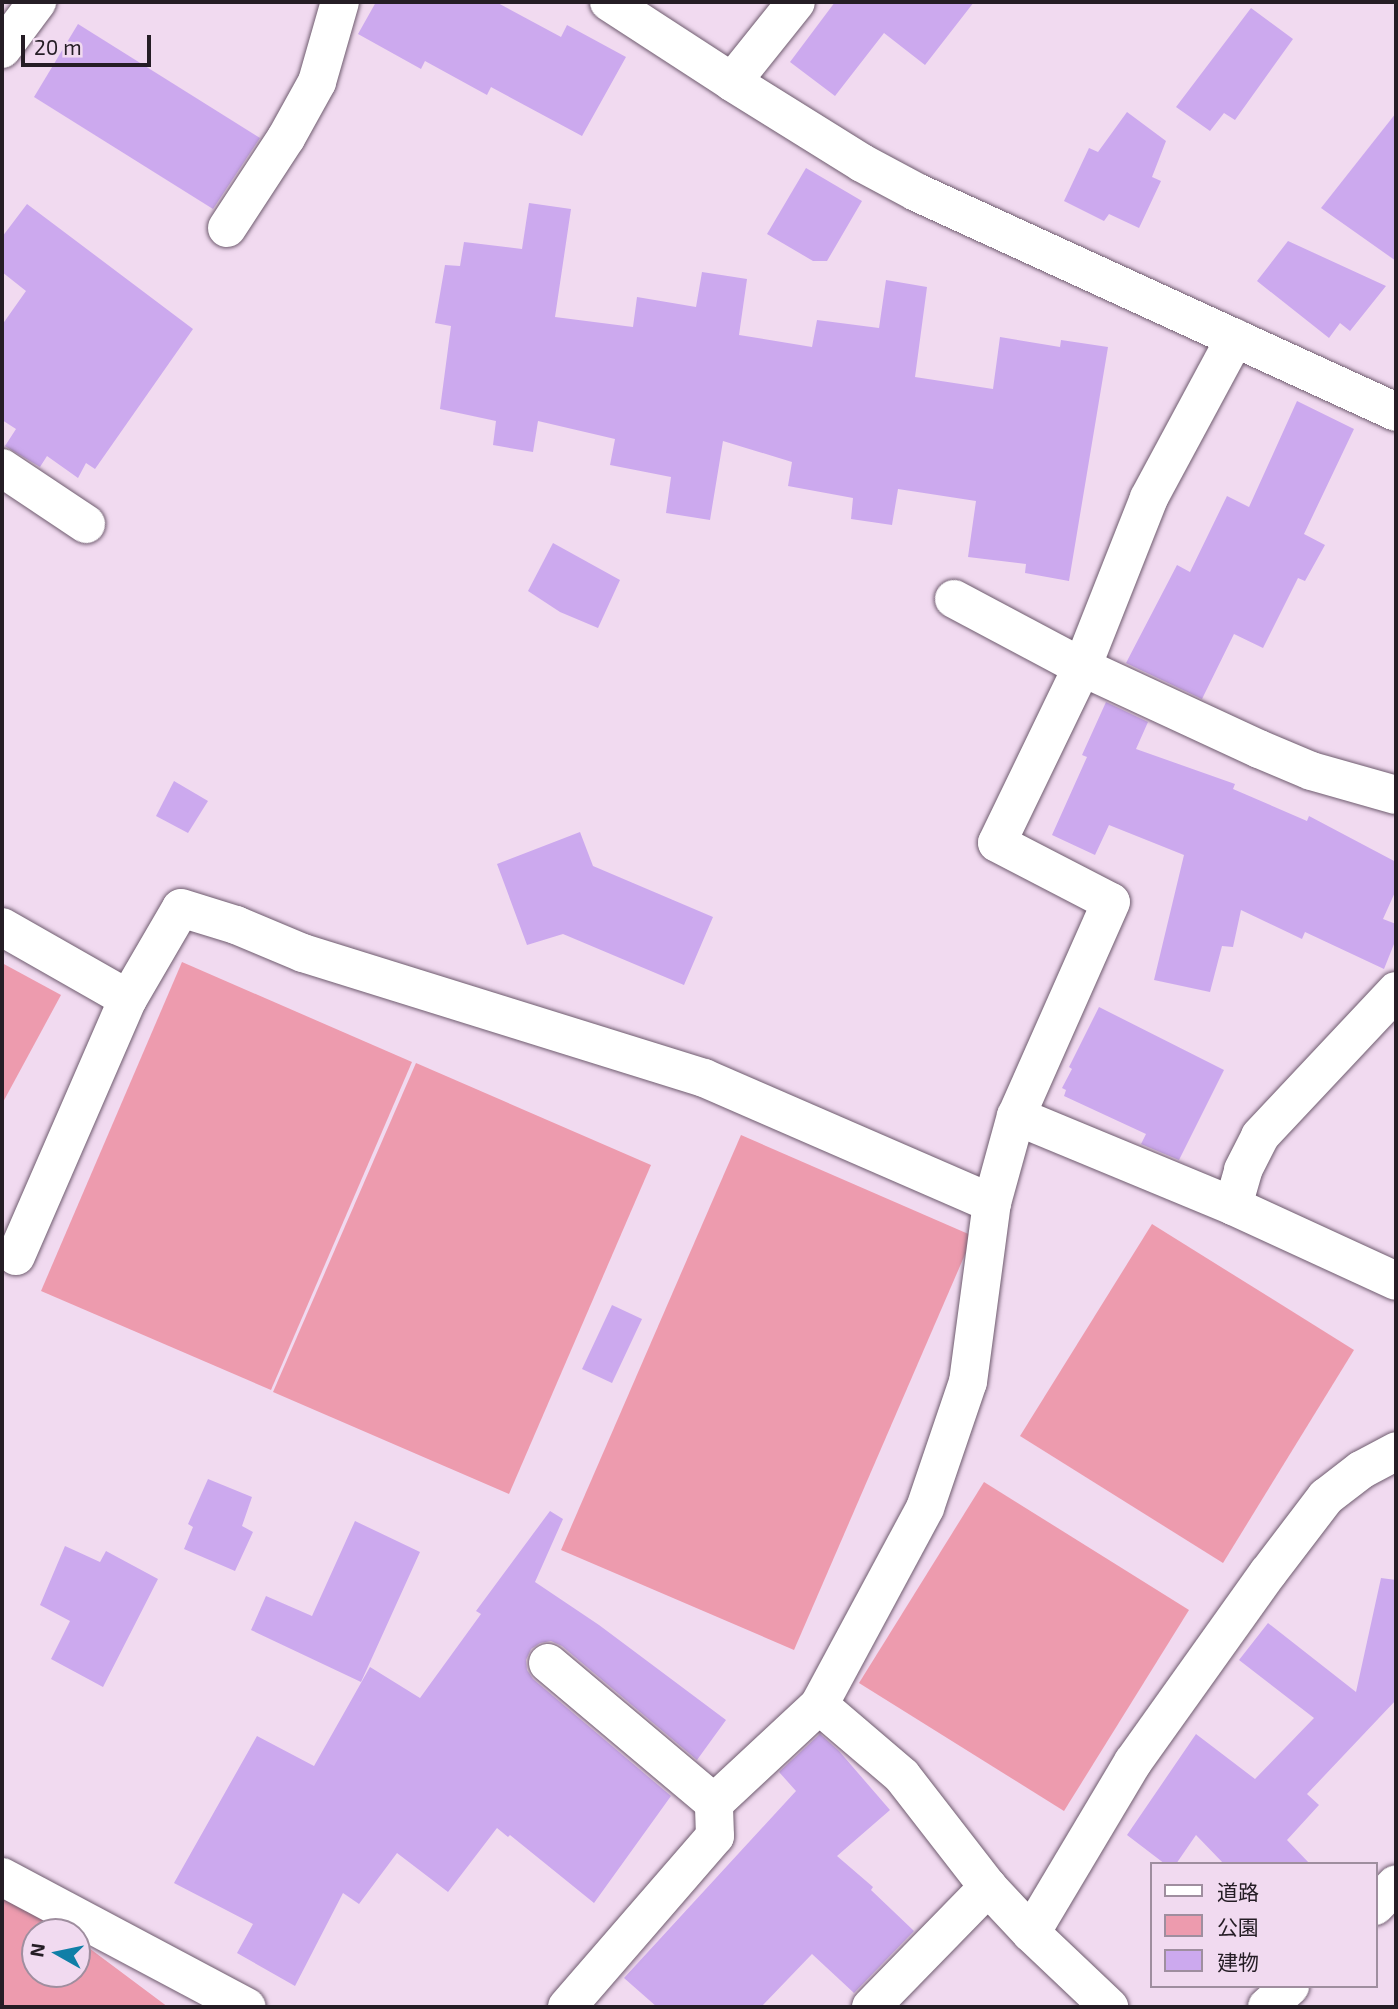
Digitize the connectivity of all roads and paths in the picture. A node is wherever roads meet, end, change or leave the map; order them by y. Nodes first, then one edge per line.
1 (37, 2) edge
2 (340, 2) edge
3 (609, 2) edge
4 (796, 2) edge
5 (2, 50) edge
6 (732, 82) junction
7 (227, 228) dead end
8 (1235, 338) junction
9 (1396, 412) edge
10 (2, 468) edge
11 (86, 524) dead end
12 (954, 599) dead end
13 (1083, 667) junction
14 (1396, 795) edge
15 (2, 927) edge
16 (1396, 991) edge
17 (128, 999) junction
18 (1016, 1116) junction
19 (992, 1203) junction
20 (1233, 1206) junction
21 (16, 1256) dead end
22 (1396, 1281) edge
23 (1396, 1451) edge
24 (548, 1663) dead end
25 (819, 1705) junction
26 (714, 1803) junction
27 (2, 1877) edge
28 (1396, 1884) edge
29 (988, 1887) junction
30 (1377, 1904) edge
31 (1031, 1933) junction
32 (1288, 1988) edge
33 (247, 2007) edge
34 (568, 2007) edge
35 (871, 2007) edge
36 (1109, 2007) edge
37 (1267, 2007) edge

1 - 5 street
2 - 7 street
3 - 6 street
4 - 6 street
6 - 8 street
8 - 9 street
8 - 13 street
10 - 11 street
12 - 13 street
13 - 14 street
13 - 18 street
15 - 17 street
16 - 20 street
17 - 19 street
17 - 21 street
18 - 19 street
18 - 20 street
19 - 25 street
20 - 22 street
23 - 31 street
24 - 26 street
25 - 26 street
25 - 29 street
26 - 34 street
27 - 33 street
28 - 30 street
29 - 31 street
29 - 35 street
31 - 36 street
32 - 37 street

